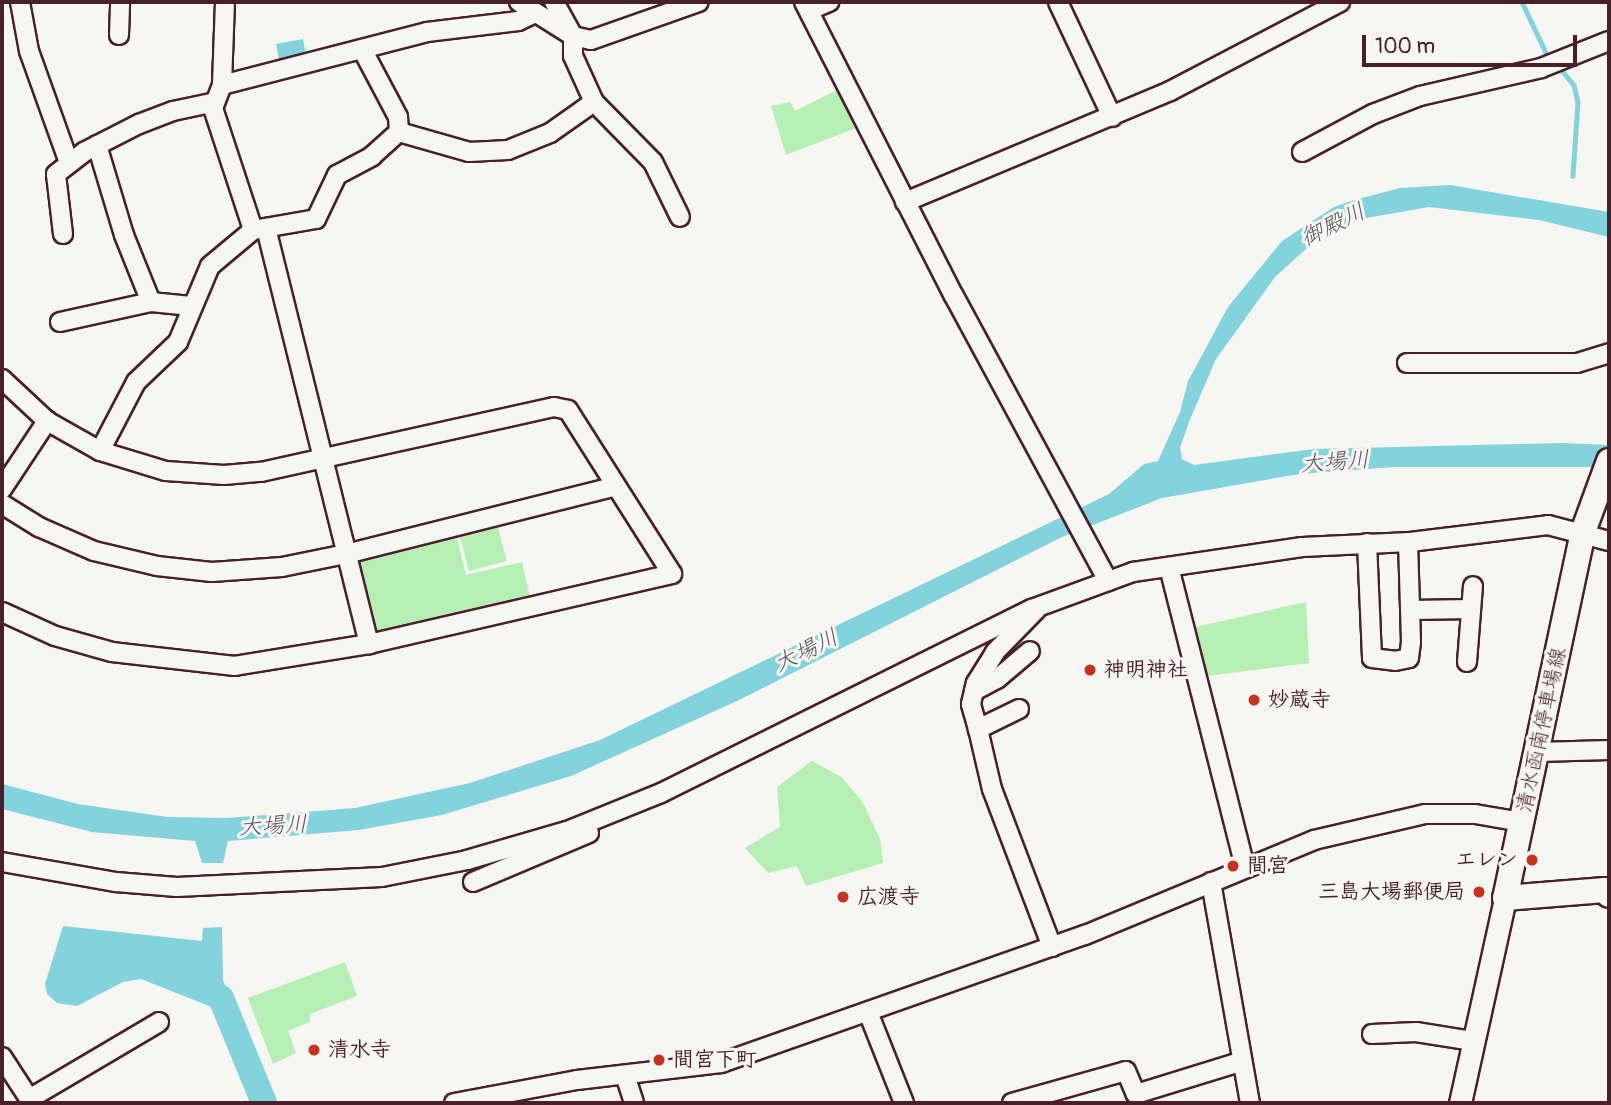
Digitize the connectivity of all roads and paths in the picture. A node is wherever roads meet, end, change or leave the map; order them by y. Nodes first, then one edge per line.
1 (20, 2) edge
2 (120, 2) edge
3 (225, 2) edge
4 (519, 2) edge
5 (554, 2) edge
6 (698, 2) edge
7 (829, 2) edge
8 (1058, 2) edge
9 (1340, 2) edge
10 (807, 6) edge
11 (1308, 9) edge
12 (535, 13) junction
13 (119, 35) dead end
14 (573, 36) junction
15 (1609, 41) edge
16 (362, 49) junction
17 (222, 85) junction
18 (594, 102) junction
19 (212, 103) junction
20 (1112, 117) junction
21 (399, 132) junction
22 (97, 145) junction
23 (1302, 152) dead end
24 (69, 163) junction
25 (905, 202) junction
26 (680, 217) dead end
27 (260, 229) junction
28 (63, 234) dead end
29 (151, 302) junction
30 (191, 306) junction
31 (60, 321) dead end
32 (1609, 353) edge
33 (1407, 363) dead end
34 (2, 379) edge
35 (47, 421) junction
36 (100, 450) junction
37 (324, 459) junction
38 (1609, 461) edge
39 (613, 487) junction
40 (2, 489) edge
41 (2, 504) edge
42 (1586, 522) junction
43 (1609, 541) edge
44 (1408, 542) junction
45 (1367, 544) junction
46 (346, 554) junction
47 (1169, 567) junction
48 (1106, 577) junction
49 (1473, 586) dead end
50 (1038, 607) junction
51 (1471, 609) junction
52 (1411, 610) junction
53 (2, 612) edge
54 (369, 643) junction
55 (1030, 651) dead end
56 (1467, 662) dead end
57 (974, 691) junction
58 (1019, 709) dead end
59 (978, 729) junction
60 (1609, 750) edge
61 (1538, 752) junction
62 (597, 820) junction
63 (1522, 822) junction
64 (2, 862) edge
65 (1245, 868) junction
66 (473, 882) dead end
67 (1211, 882) junction
68 (1608, 891) edge
69 (1505, 898) junction
70 (1052, 947) junction
71 (869, 1012) junction
72 (159, 1022) dead end
73 (1372, 1034) dead end
74 (1473, 1041) junction
75 (2, 1057) edge
76 (1240, 1062) junction
77 (625, 1075) junction
78 (1138, 1099) edge
79 (1463, 1100) edge
80 (31, 1101) edge
81 (454, 1103) edge
82 (634, 1103) edge
83 (904, 1103) edge
84 (1012, 1103) edge
85 (1250, 1103) edge

1 - 24 street
2 - 13 street
3 - 17 street
4 - 12 street
5 - 14 street
6 - 14 street
7 - 10 street
8 - 20 street
9 - 11 street
10 - 25 street
11 - 20 street
12 - 14 street
12 - 16 street
14 - 18 street
15 - 23 street
16 - 17 street
16 - 21 street
17 - 19 street
18 - 21 street
18 - 26 street
19 - 22 street
19 - 27 street
20 - 25 street
21 - 27 street
22 - 24 street
22 - 29 street
24 - 28 street
25 - 48 street
27 - 30 street
27 - 37 street
29 - 30 street
29 - 31 street
30 - 36 street
32 - 33 street
34 - 35 street
35 - 36 street
35 - 40 street
36 - 37 street
37 - 39 street
37 - 46 street
38 - 42 main road, 清水函南停車場線
39 - 46 street
39 - 54 street
41 - 46 street
42 - 43 street
42 - 44 street
42 - 61 main road, 清水函南停車場線
44 - 45 street
44 - 52 street
45 - 47 street
45 - 52 street
46 - 54 street
47 - 48 street
47 - 65 street
48 - 50 street
49 - 51 street
50 - 57 street
50 - 62 street
51 - 52 street
51 - 56 street
53 - 54 street
55 - 57 street
57 - 59 street
58 - 59 street
59 - 70 street
60 - 61 street
61 - 63 main road, 清水函南停車場線
62 - 64 street
62 - 66 street
63 - 65 street
63 - 69 main road, 清水函南停車場線
65 - 67 street
67 - 70 street
67 - 76 street
68 - 69 main road
69 - 74 street
70 - 71 street
71 - 77 street
71 - 83 street
72 - 80 street
73 - 74 street
74 - 79 street
75 - 80 street
76 - 78 street
76 - 85 street
77 - 81 street
77 - 82 street
78 - 84 street

